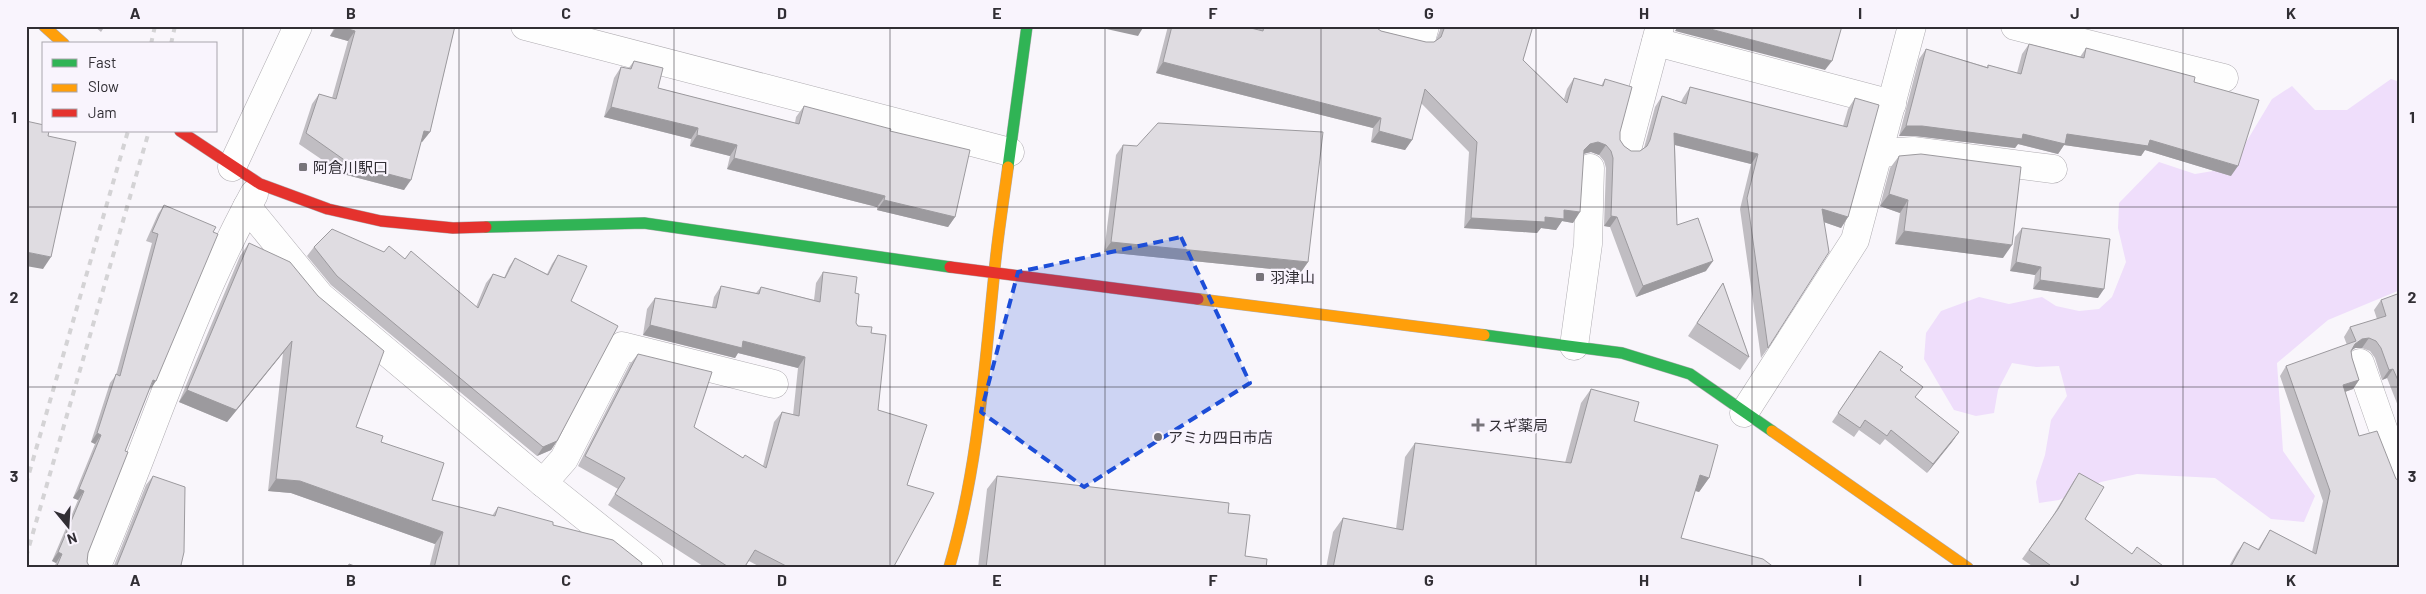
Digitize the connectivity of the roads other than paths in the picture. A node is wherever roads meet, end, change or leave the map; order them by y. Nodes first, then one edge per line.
1 (44, 26) edge
2 (298, 26) edge
3 (525, 26) edge
4 (1027, 26) edge
5 (1378, 26) edge
6 (1425, 26) edge
7 (1912, 26) edge
8 (2014, 26) edge
9 (1658, 34) edge
10 (62, 42) edge
11 (2224, 78) dead end
12 (1892, 104) junction
13 (181, 132) edge
14 (1628, 146) edge
15 (1010, 152) junction
16 (1880, 153) junction
17 (232, 167) junction
18 (1590, 168) dead end
19 (2053, 169) dead end
20 (253, 196) junction
21 (994, 273) junction
22 (1574, 346) junction
23 (2360, 363) dead end
24 (774, 384) dead end
25 (1744, 413) junction
26 (2400, 477) edge
27 (543, 483) junction
28 (96, 568) edge
29 (649, 568) edge
30 (949, 568) edge
31 (1968, 568) edge

1 - 10 street
2 - 17 street
3 - 15 street
4 - 15 street
5 - 6 street
7 - 12 street
8 - 11 street
9 - 12 street
9 - 14 street
12 - 16 street
13 - 17 street
15 - 21 street
16 - 19 street
16 - 25 street
17 - 20 street
18 - 22 street
20 - 21 street
20 - 27 street
20 - 28 street
21 - 22 street
21 - 30 street
22 - 25 street
23 - 26 street
24 - 27 street
25 - 31 street
27 - 29 street

